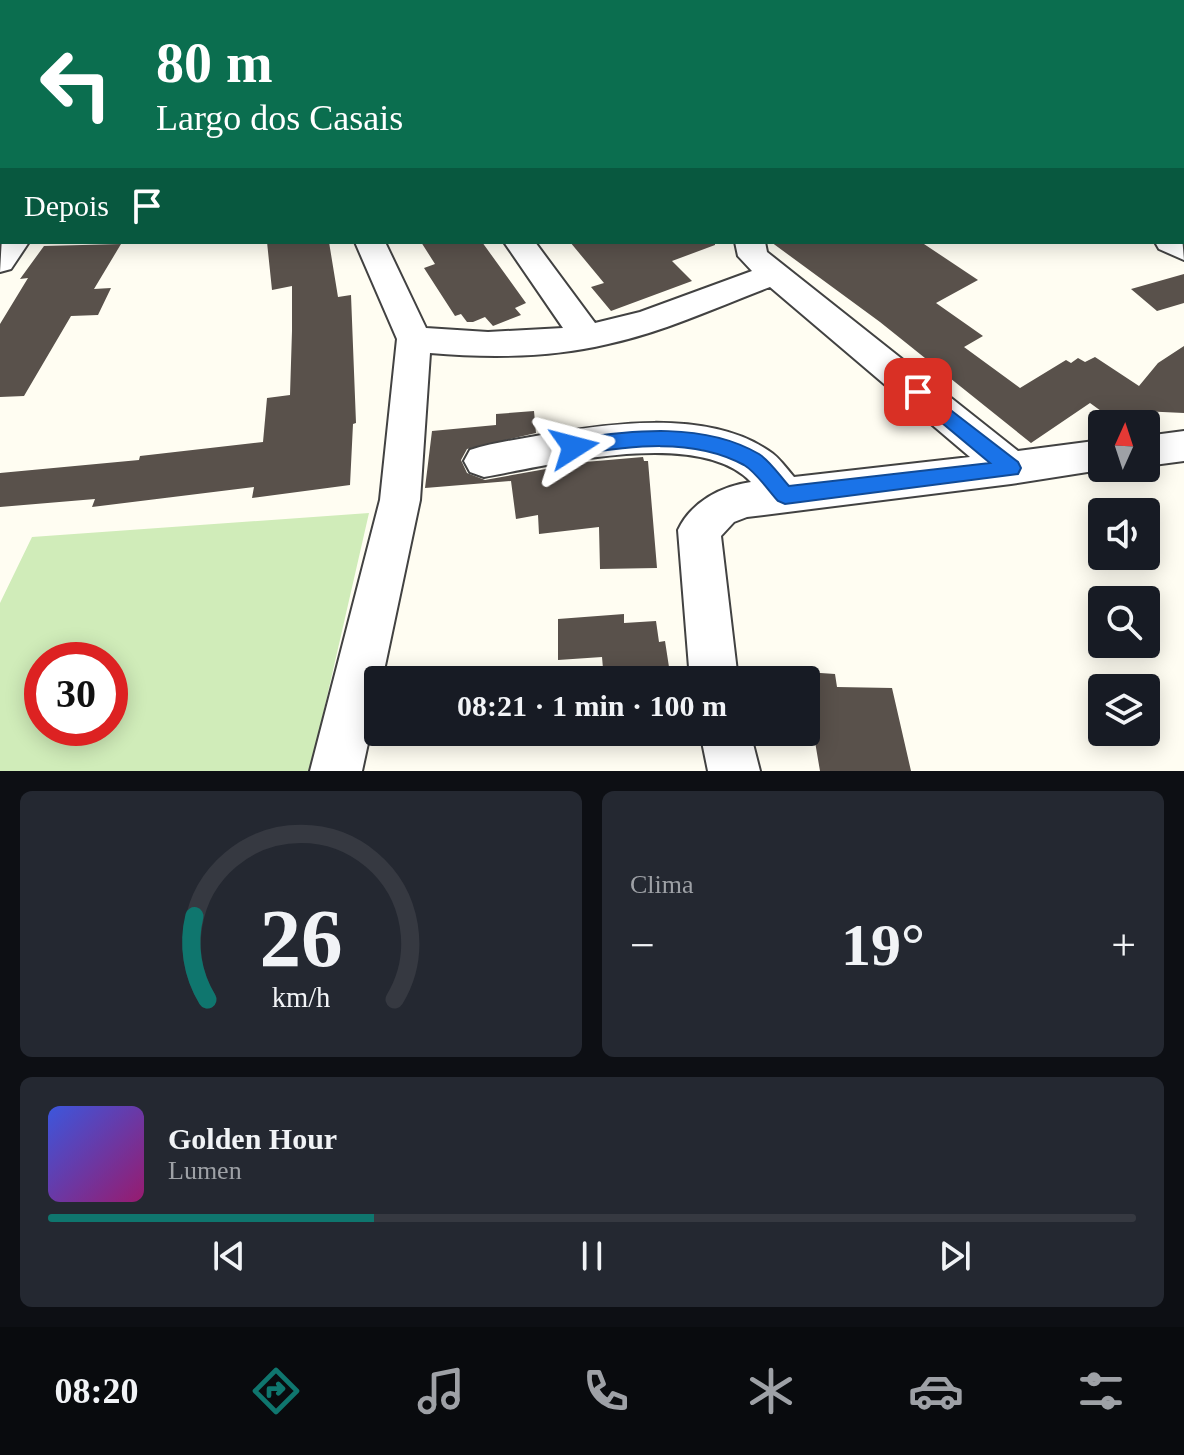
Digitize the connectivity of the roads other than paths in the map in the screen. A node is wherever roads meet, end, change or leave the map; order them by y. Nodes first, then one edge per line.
1 (371, 244) edge
2 (520, 244) edge
3 (750, 244) edge
4 (774, 274) junction
5 (587, 337) junction
6 (414, 339) junction
7 (1184, 446) edge
8 (1160, 449) edge
9 (1088, 458) edge
10 (484, 461) dead end
11 (1011, 468) junction
12 (785, 495) junction
13 (713, 666) edge
14 (728, 746) edge
15 (336, 771) edge
16 (734, 771) edge

1 - 6 street
2 - 5 street
3 - 4 street
4 - 5 street
4 - 11 street
5 - 6 street
6 - 15 street
7 - 8 street
9 - 11 street
10 - 12 street
11 - 12 street
12 - 13 street
14 - 16 street

